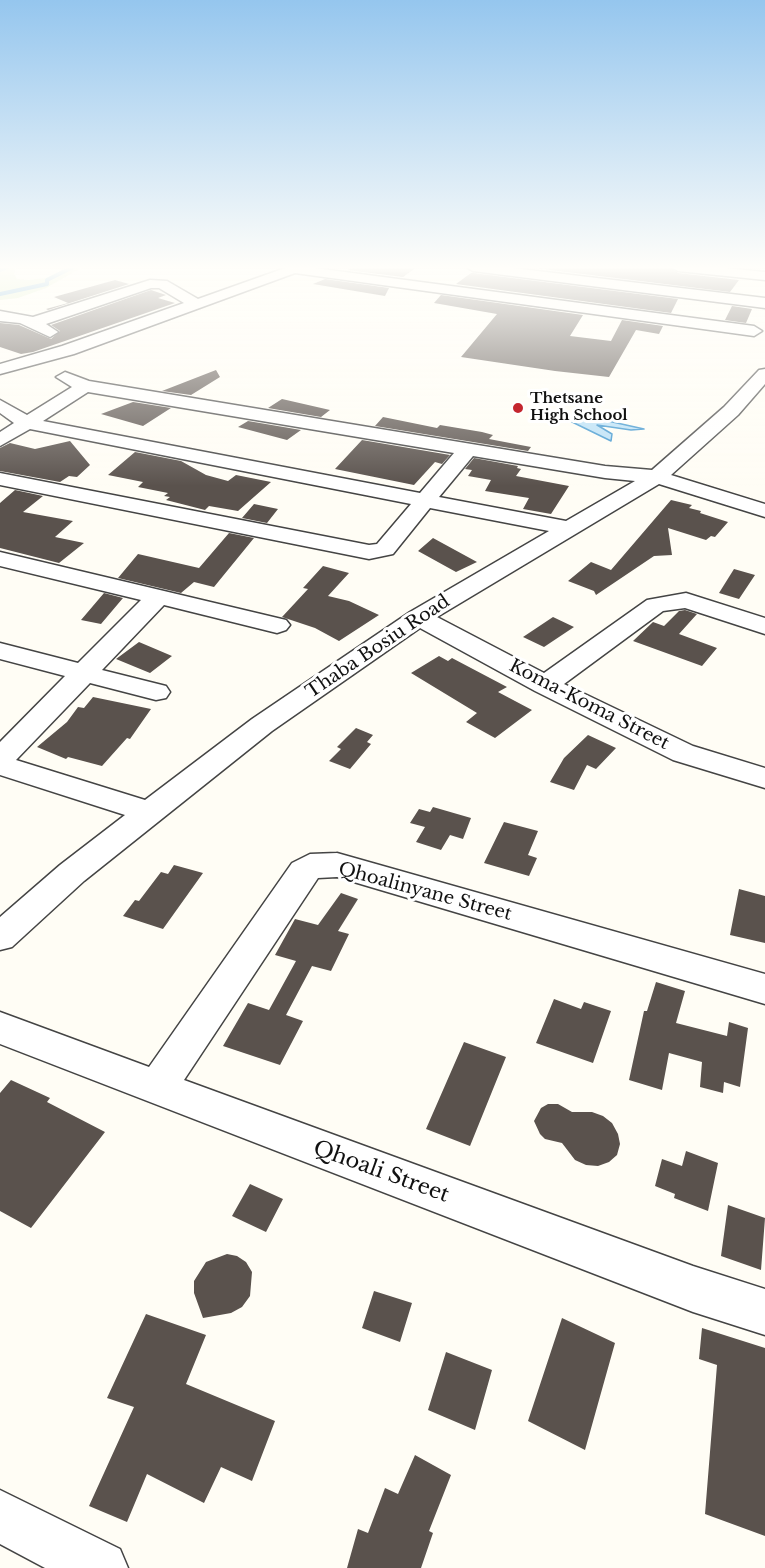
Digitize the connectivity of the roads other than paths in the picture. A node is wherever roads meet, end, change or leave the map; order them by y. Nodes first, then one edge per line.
1 (67, 340) edge
2 (96, 340) edge
3 (83, 345) junction
4 (0, 369) edge
5 (65, 377) dead end
6 (764, 377) edge
7 (85, 386) junction
8 (0, 405) edge
9 (27, 423) junction
10 (0, 440) edge
11 (468, 449) junction
12 (657, 477) junction
13 (0, 479) edge
14 (428, 500) junction
15 (765, 511) edge
16 (571, 529) junction
17 (0, 559) edge
18 (159, 596) junction
19 (419, 617) junction
20 (277, 624) dead end
21 (765, 626) edge
22 (0, 651) edge
23 (82, 673) junction
24 (545, 685) junction
25 (156, 692) dead end
26 (0, 759) edge
27 (0, 765) edge
28 (765, 778) edge
29 (149, 812) junction
30 (0, 937) edge
31 (765, 988) edge
32 (0, 1028) edge
33 (156, 1089) junction
34 (765, 1312) edge
35 (0, 1516) edge
36 (101, 1568) edge

1 - 3 street
2 - 3 street
3 - 4 street
5 - 7 street
6 - 12 street, Thaba Bosiu Road
7 - 9 street
7 - 11 street
8 - 9 street
9 - 10 street
9 - 14 street
11 - 12 street
11 - 14 street
12 - 15 street
12 - 16 street, Thaba Bosiu Road
13 - 14 street
14 - 16 street
16 - 19 street, Thaba Bosiu Road
17 - 18 street
18 - 20 street
18 - 23 street
19 - 24 street, Koma-Koma Street
19 - 29 street, Thaba Bosiu Road
21 - 24 street
22 - 23 street
23 - 25 street
23 - 26 street
24 - 28 street, Koma-Koma Street
27 - 29 street
29 - 30 street, Thaba Bosiu Road
31 - 33 street, Qhoalinyane Street
32 - 33 street, Qhoali Street
33 - 34 street, Qhoali Street
35 - 36 street

